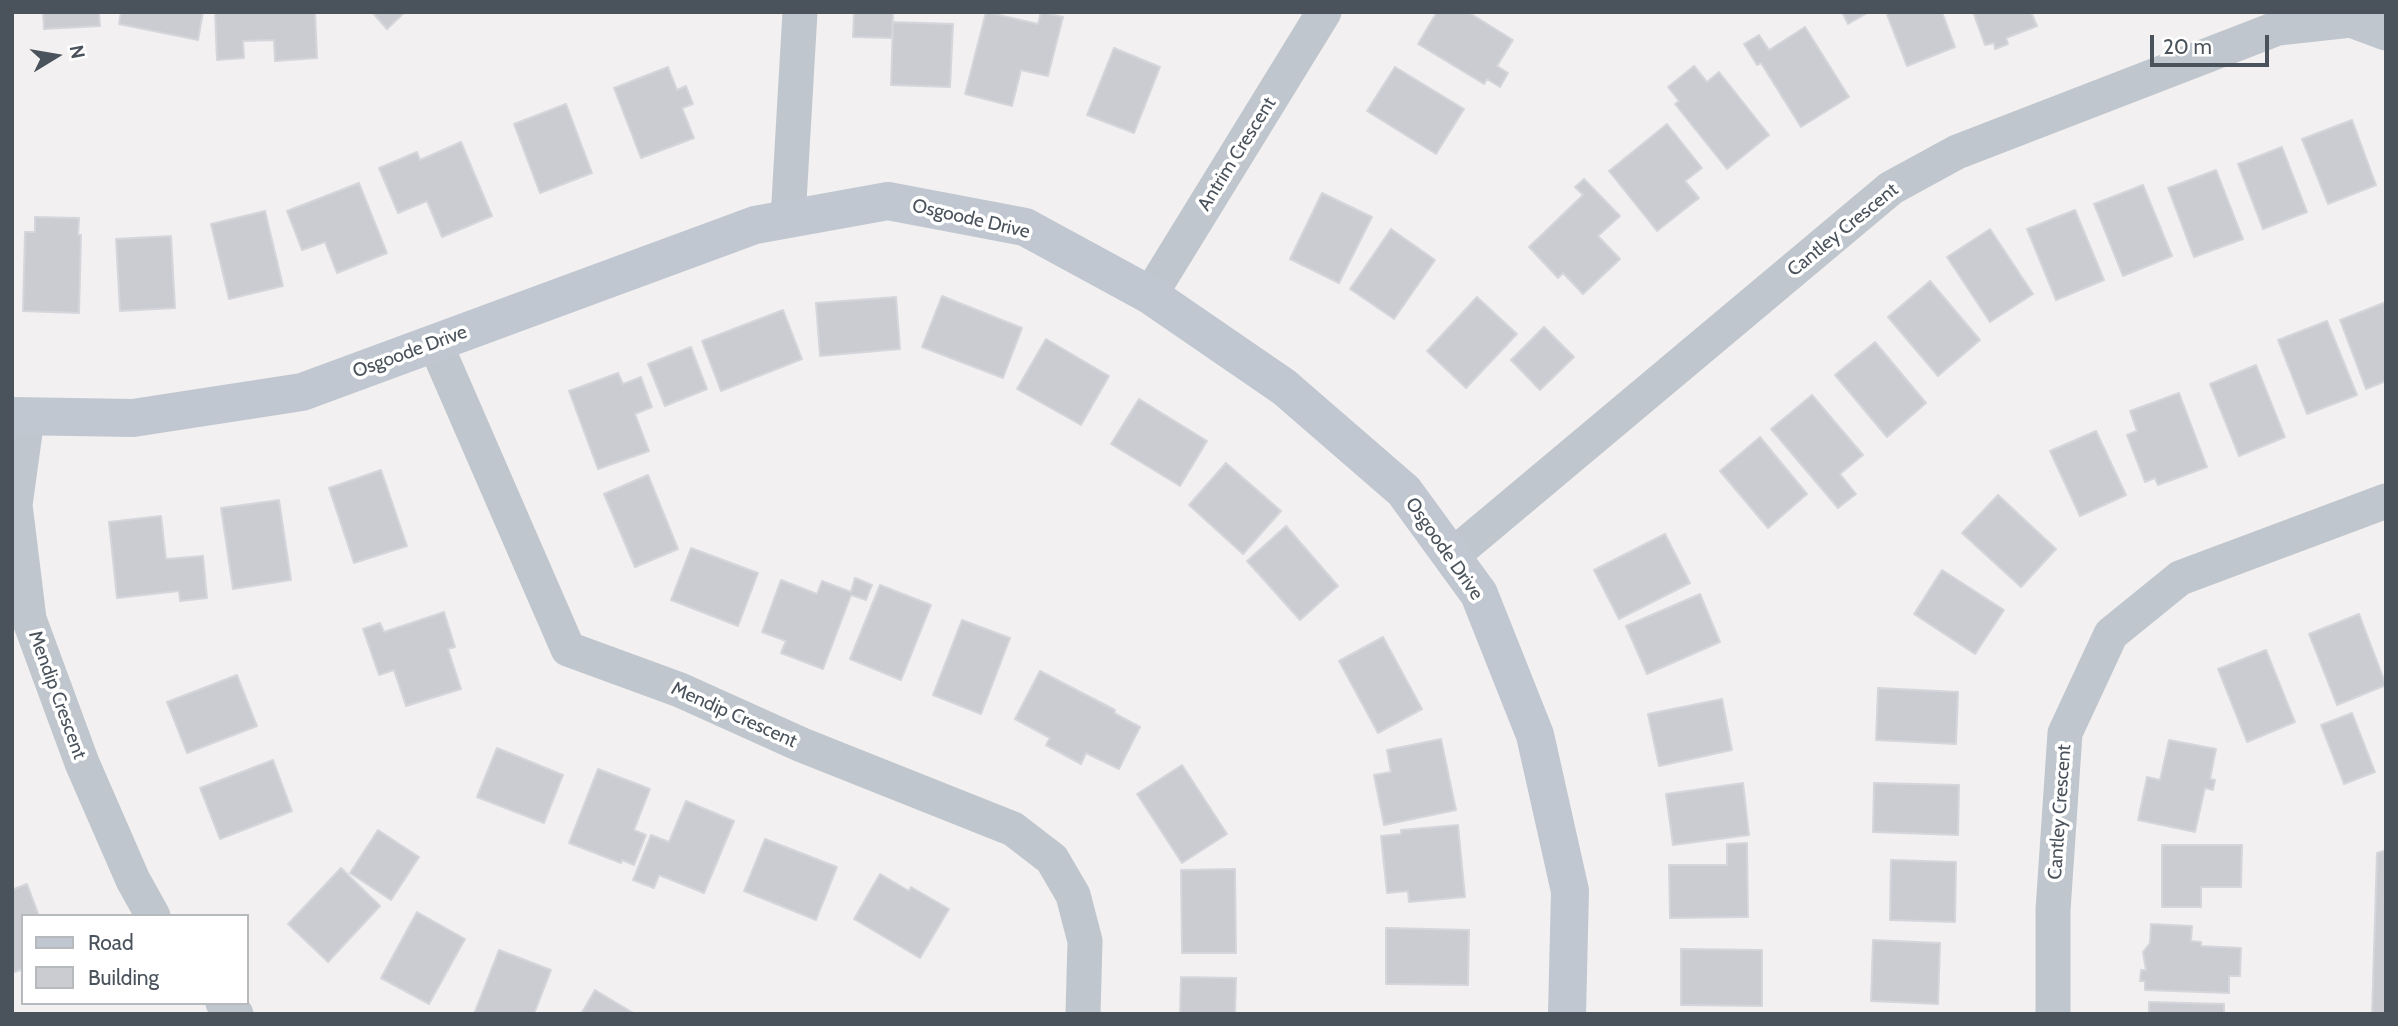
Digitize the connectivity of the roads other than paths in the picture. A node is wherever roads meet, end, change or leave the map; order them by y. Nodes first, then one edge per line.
1 (800, 12) edge
2 (1324, 12) edge
3 (2386, 33) edge
4 (788, 219) junction
5 (1150, 295) junction
6 (435, 343) junction
7 (19, 417) edge
8 (2386, 501) edge
9 (1452, 556) junction
10 (152, 914) edge
11 (1083, 1014) edge
12 (1567, 1014) edge
13 (2053, 1014) edge

1 - 4 street
2 - 5 street, Antrim Crescent
3 - 9 street, Cantley Crescent
4 - 5 street, Osgoode Drive
4 - 6 street, Osgoode Drive
5 - 9 street, Osgoode Drive
6 - 7 street, Osgoode Drive
6 - 11 street, Mendip Crescent
7 - 10 street, Mendip Crescent
8 - 13 street, Cantley Crescent
9 - 12 street, Osgoode Drive

